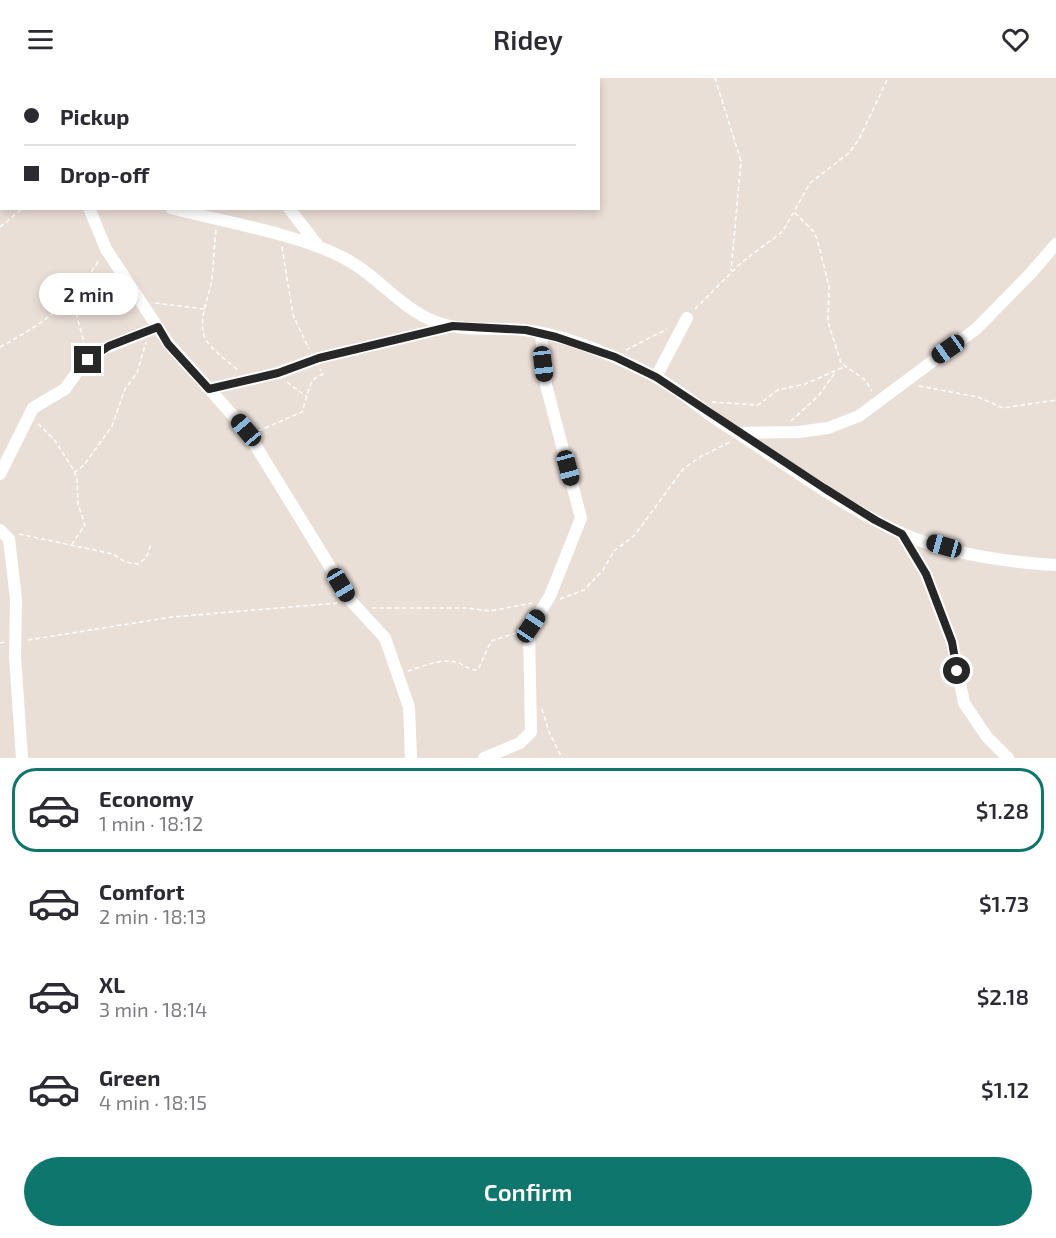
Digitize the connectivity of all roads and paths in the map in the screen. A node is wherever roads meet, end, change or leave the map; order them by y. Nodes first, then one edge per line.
1 (715, 78) edge
2 (888, 78) edge
3 (21, 210) edge
4 (90, 210) edge
5 (179, 210) edge
6 (291, 210) edge
7 (794, 213) junction
8 (217, 220) junction
9 (0, 227) edge
10 (280, 236) junction
11 (1056, 244) edge
12 (318, 246) junction
13 (106, 249) junction
14 (731, 272) junction
15 (72, 298) junction
16 (143, 302) junction
17 (205, 309) junction
18 (687, 318) joint
19 (453, 326) junction
20 (154, 328) junction
21 (671, 328) dead end
22 (541, 334) junction
23 (0, 347) edge
24 (615, 357) junction
25 (316, 359) junction
26 (88, 360) junction
27 (845, 367) junction
28 (835, 372) junction
29 (278, 373) junction
30 (656, 377) junction
31 (248, 380) junction
32 (900, 384) junction
33 (209, 389) junction
34 (308, 397) junction
35 (1056, 400) edge
36 (878, 401) junction
37 (693, 403) junction
38 (27, 417) junction
39 (792, 421) dead end
40 (739, 433) junction
41 (249, 434) junction
42 (74, 472) junction
43 (0, 474) edge
44 (2, 531) edge
45 (902, 534) junction
46 (151, 544) dead end
47 (71, 545) junction
48 (1056, 565) edge
49 (548, 600) junction
50 (354, 605) junction
51 (529, 630) junction
52 (15, 642) junction
53 (398, 674) junction
54 (541, 707) dead end
55 (512, 747) junction
56 (22, 758) edge
57 (411, 758) edge
58 (484, 758) edge
59 (500, 758) edge
60 (562, 758) edge
61 (1008, 758) edge

1 - 14 path
2 - 7 path
3 - 9 path
4 - 13 street
5 - 8 street
6 - 12 street
7 - 14 path
7 - 27 path
8 - 10 street
8 - 17 path
10 - 12 street
10 - 25 path
11 - 32 street
12 - 19 street
13 - 15 path
13 - 16 street
14 - 18 path
15 - 23 path
15 - 26 path
16 - 17 path
16 - 20 street
17 - 31 path
18 - 30 street
19 - 22 street
19 - 25 street
20 - 26 street
20 - 33 street
20 - 42 path
21 - 24 path
22 - 24 street
22 - 49 street
24 - 30 street
25 - 29 street
25 - 34 path
26 - 38 street
27 - 28 path
27 - 36 path
28 - 37 path
28 - 39 path
29 - 31 street
29 - 34 path
30 - 37 street
31 - 33 street
32 - 35 path
32 - 36 street
33 - 41 street
34 - 41 path
36 - 40 street
37 - 40 street
38 - 42 path
38 - 43 street
40 - 45 street
40 - 49 path
41 - 50 street
42 - 47 path
44 - 47 path
44 - 52 street
45 - 48 street
45 - 61 street
46 - 47 path
49 - 50 path
49 - 51 street
50 - 52 path
50 - 53 street
51 - 53 path
51 - 55 street
52 - 56 street
53 - 57 street
54 - 60 path
55 - 58 street
55 - 59 street

